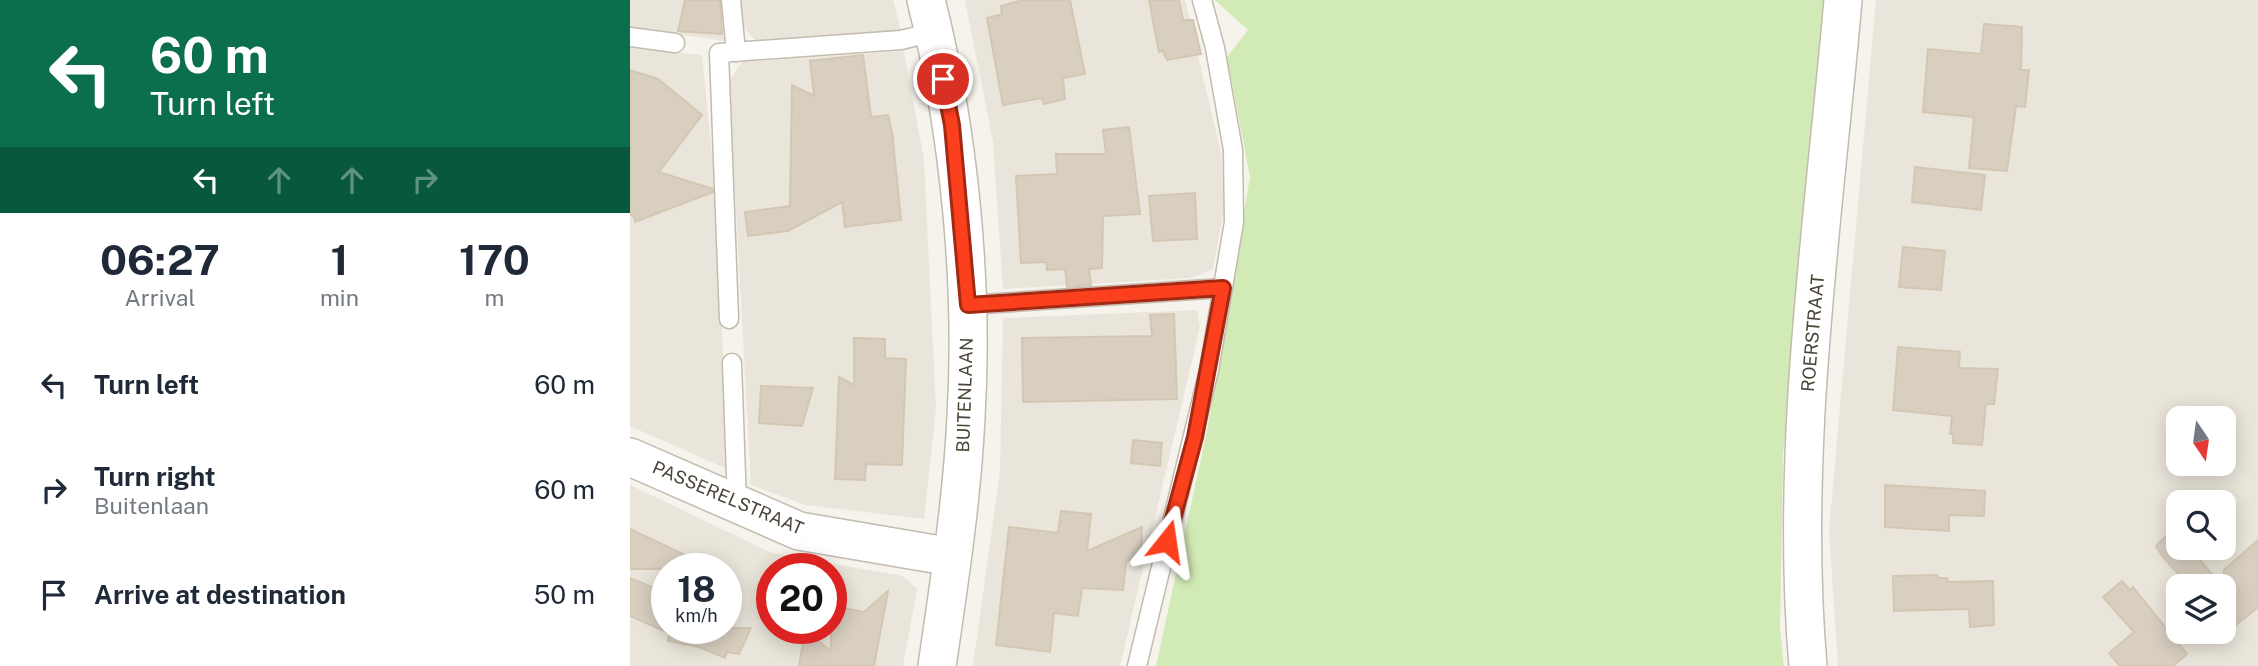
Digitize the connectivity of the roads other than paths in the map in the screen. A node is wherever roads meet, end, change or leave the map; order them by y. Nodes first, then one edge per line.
1 (731, 0) edge
2 (1202, 0) edge
3 (1843, 0) edge
4 (930, 16) edge
5 (630, 37) edge
6 (675, 43) dead end
7 (719, 51) junction
8 (1223, 288) junction
9 (968, 305) junction
10 (729, 318) dead end
11 (732, 363) dead end
12 (630, 457) edge
13 (737, 503) junction
14 (952, 557) junction
15 (937, 666) edge
16 (1138, 666) edge
17 (1808, 666) edge

1 - 7 lane
2 - 8 lane
3 - 17 street, ROERSTRAAT
4 - 7 lane
4 - 9 street, BUITENLAAN
5 - 6 lane
7 - 10 lane
8 - 9 lane
8 - 16 lane
9 - 14 street, BUITENLAAN
11 - 13 lane
12 - 13 street, PASSERELSTRAAT
13 - 14 street, PASSERELSTRAAT
14 - 15 street, BUITENLAAN

